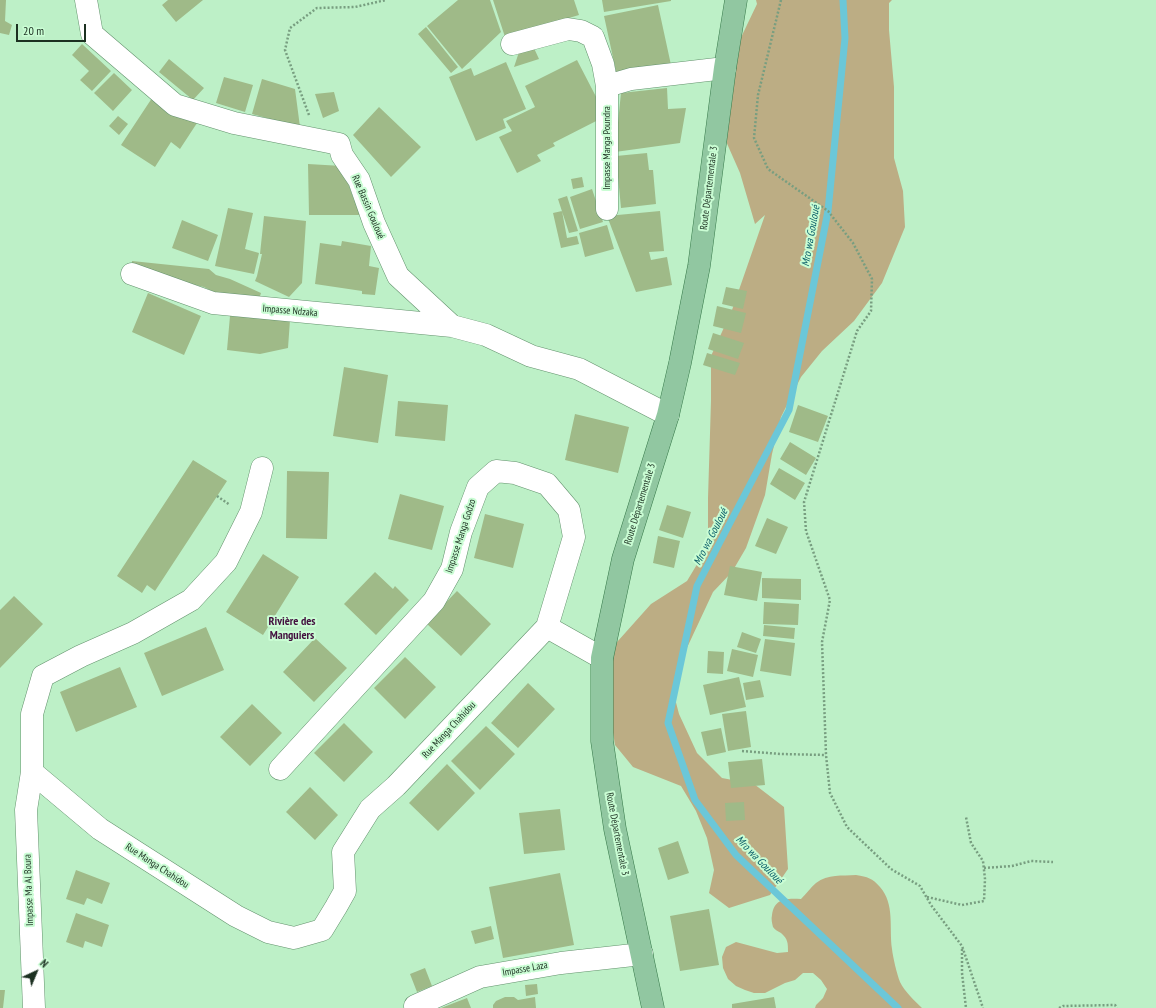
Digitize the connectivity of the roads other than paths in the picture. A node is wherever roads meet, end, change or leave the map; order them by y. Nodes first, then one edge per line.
1 (86, 0) edge
2 (736, 0) edge
3 (512, 44) dead end
4 (725, 68) junction
5 (607, 86) junction
6 (607, 209) dead end
7 (132, 274) dead end
8 (452, 326) junction
9 (668, 415) junction
10 (262, 468) dead end
11 (547, 627) junction
12 (602, 658) junction
13 (280, 769) dead end
14 (32, 772) junction
15 (642, 954) junction
16 (415, 1006) dead end
17 (34, 1008) edge
18 (653, 1008) edge

1 - 8 street, Rue Bassin Gouloué
2 - 4 main road, Route Départementale 3
3 - 5 street, Impasse Manga Poundra
4 - 5 street
4 - 9 main road, Route Départementale 3
5 - 6 street, Impasse Manga Poundra
7 - 8 street, Impasse Ndzaka
8 - 9 street, Rue Bassin Gouloué
9 - 12 main road, Route Départementale 3
10 - 14 street
11 - 12 street
11 - 13 street, Impasse Manga Godzo
11 - 14 street, Rue Manga Chahidou
12 - 15 main road, Route Départementale 3
14 - 17 street, Impasse Ma Al Boura
15 - 16 street, Impasse Laza
15 - 18 main road, Route Départementale 3

